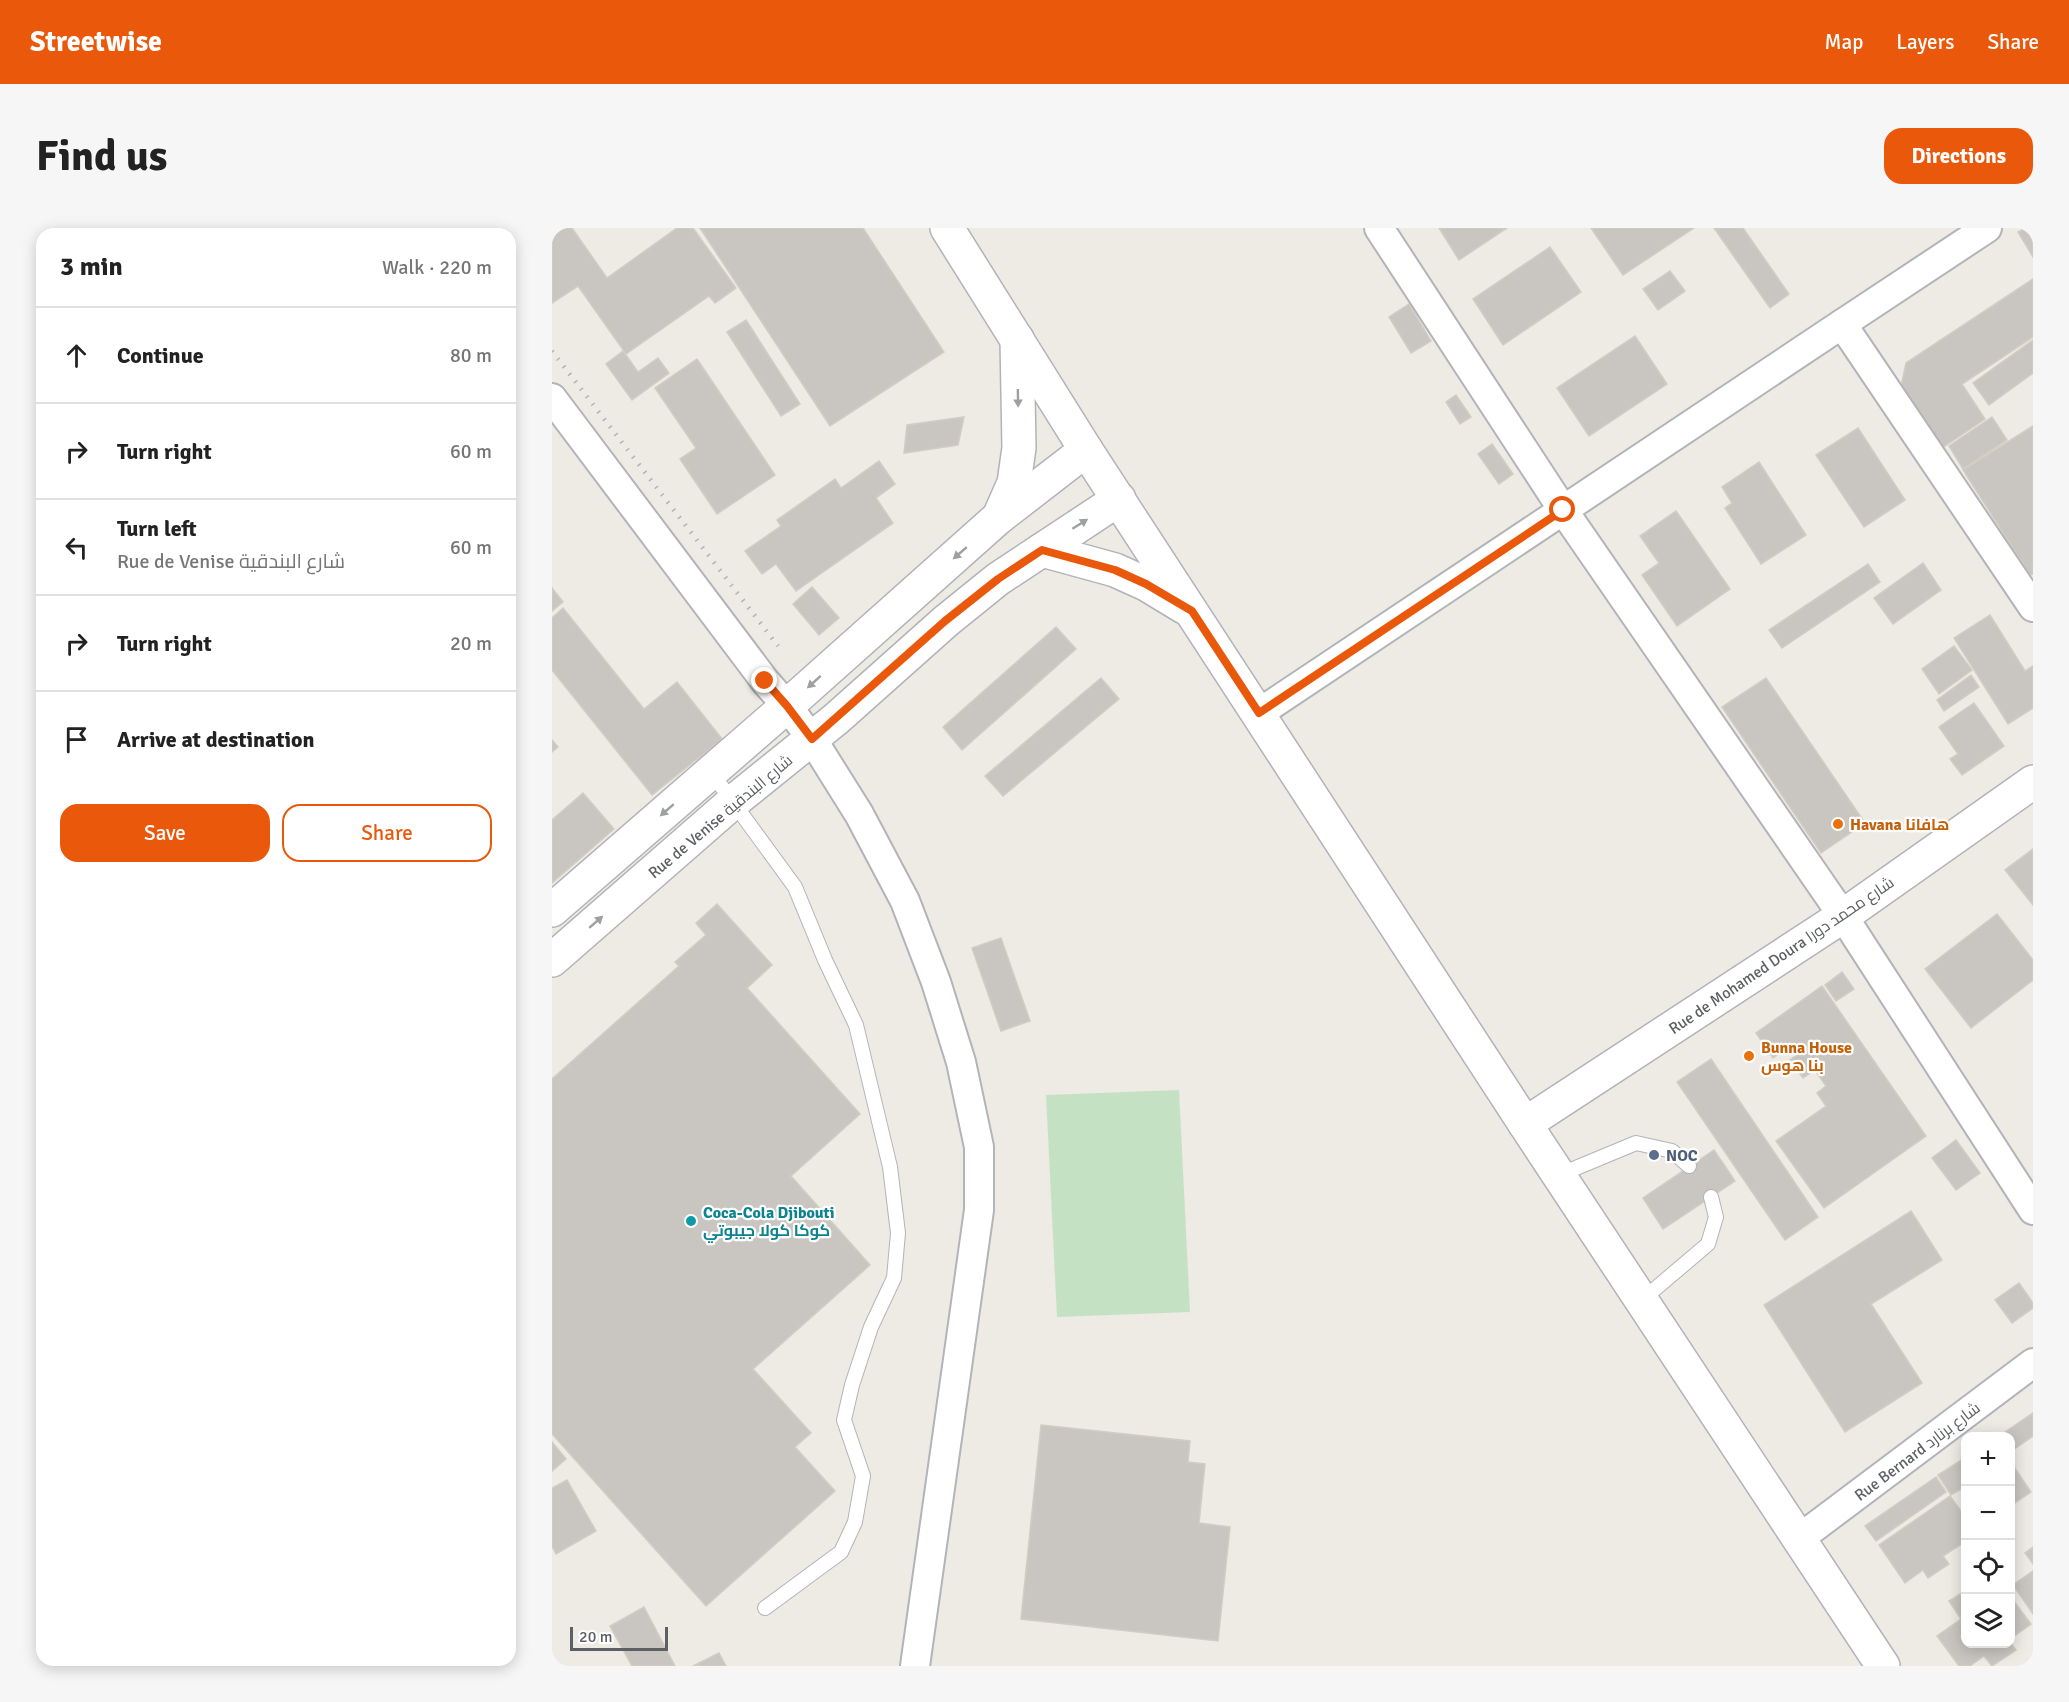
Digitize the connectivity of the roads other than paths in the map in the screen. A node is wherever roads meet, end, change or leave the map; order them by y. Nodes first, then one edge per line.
1 (947, 228) edge
2 (1379, 228) edge
3 (1987, 228) edge
4 (1842, 324) junction
5 (1017, 339) junction
6 (552, 398) edge
7 (1086, 450) junction
8 (1119, 499) junction
9 (1563, 510) junction
10 (998, 518) junction
11 (1042, 550) junction
12 (2033, 607) edge
13 (1192, 611) junction
14 (787, 706) junction
15 (1259, 713) junction
16 (812, 739) junction
17 (711, 772) junction
18 (2033, 782) edge
19 (733, 802) junction
20 (552, 910) edge
21 (1843, 916) junction
22 (552, 960) edge
23 (1525, 1124) junction
24 (1689, 1166) dead end
25 (1559, 1175) junction
26 (1711, 1197) dead end
27 (2033, 1210) edge
28 (1642, 1300) junction
29 (2033, 1363) edge
30 (1800, 1538) junction
31 (765, 1608) dead end
32 (913, 1664) edge
33 (1882, 1666) edge

1 - 5 main road
2 - 9 street
3 - 4 street
4 - 9 street
4 - 12 street
5 - 7 main road
5 -> 10 main road
6 - 14 street
7 - 8 main road
7 - 10 main road
11 -> 8 main road, Rue de Venise شارع البندقية
8 - 13 main road
9 - 15 street
9 - 21 street
10 -> 14 main road
11 - 13 main road
11 - 16 main road, Rue de Venise شارع البندقية
13 - 15 main road
14 - 16 street
14 - 17 main road
15 - 23 main road
16 - 19 main road, Rue de Venise شارع البندقية
16 - 32 street
17 - 19 lane
17 -> 20 main road
18 - 21 main road, Rue de Mohamed Doura شارع محمد دورا
22 -> 19 main road, Rue de Venise شارع البندقية
19 - 31 lane
21 - 23 main road, Rue de Mohamed Doura شارع محمد دورا
21 - 27 street
23 - 25 main road
24 - 25 lane
25 - 28 main road
26 - 28 lane
28 - 30 main road
29 - 30 street, Rue Bernard شارع برنارد
30 - 33 main road

